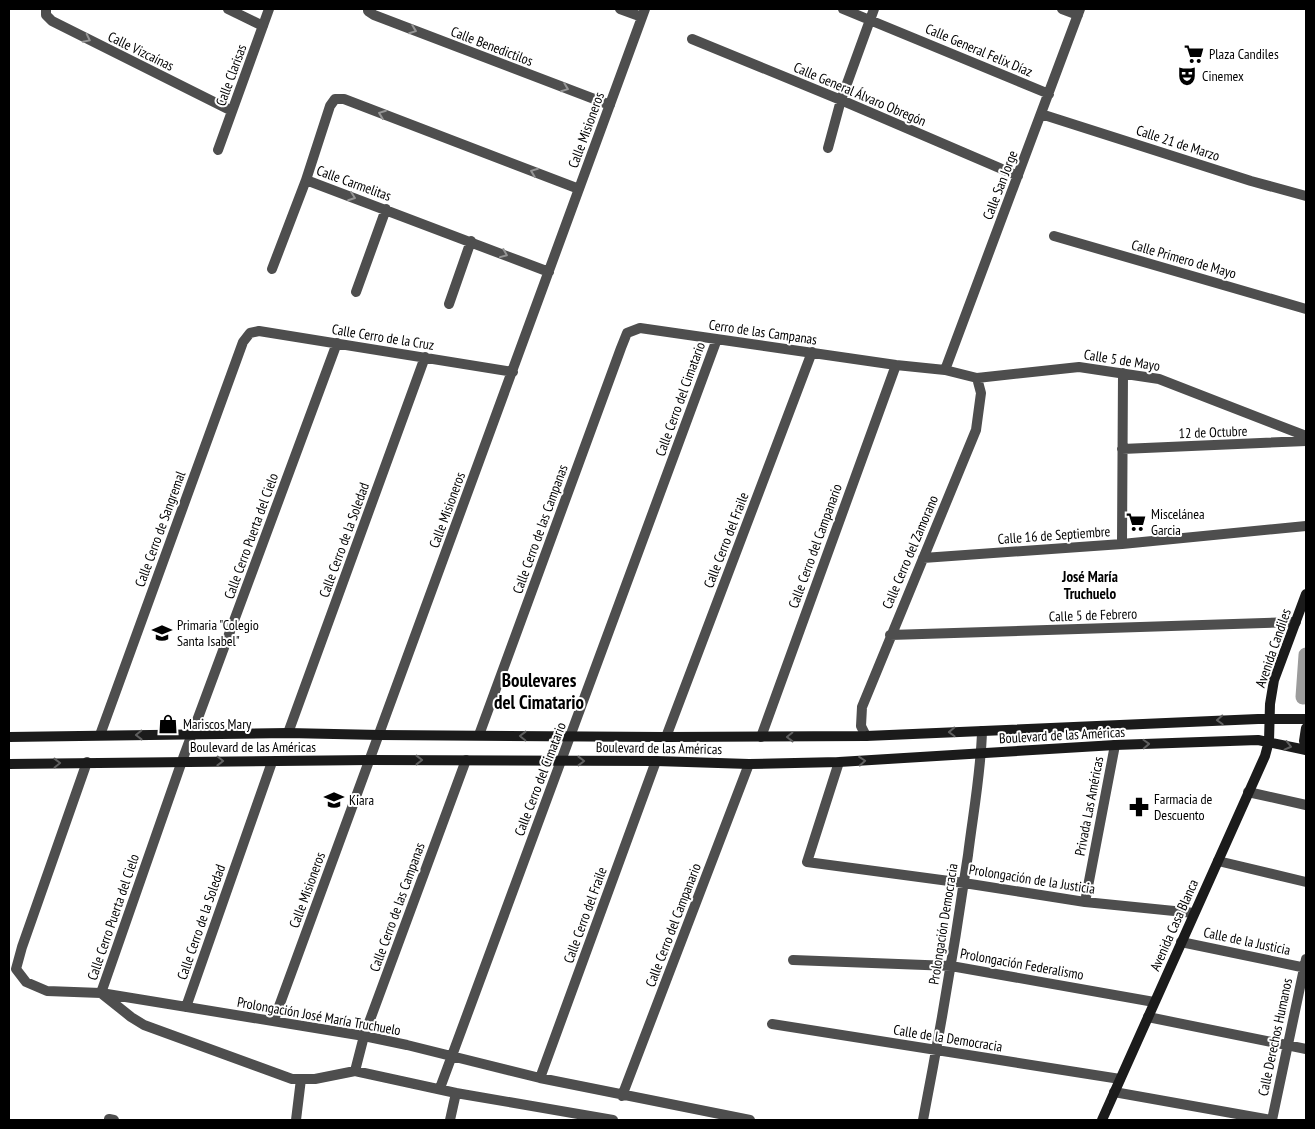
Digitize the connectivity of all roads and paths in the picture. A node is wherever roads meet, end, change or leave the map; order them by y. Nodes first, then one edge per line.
1 (46, 9) edge
2 (228, 9) edge
3 (269, 9) edge
4 (368, 9) edge
5 (620, 9) edge
6 (843, 9) edge
7 (874, 9) edge
8 (1062, 9) edge
9 (1079, 12) edge
10 (644, 13) edge
11 (870, 20) junction
12 (263, 26) junction
13 (692, 39) dead end
14 (1049, 94) junction
15 (841, 100) junction
16 (610, 105) junction
17 (232, 111) junction
18 (1041, 114) junction
19 (828, 148) dead end
20 (218, 150) dead end
21 (1018, 176) junction
22 (306, 180) junction
23 (579, 189) junction
24 (1306, 196) edge
25 (386, 209) junction
26 (1054, 236) dead end
27 (471, 241) junction
28 (272, 269) dead end
29 (549, 272) junction
30 (356, 292) dead end
31 (449, 304) dead end
32 (1306, 309) edge
33 (250, 333) joint
34 (627, 333) joint
35 (717, 339) junction
36 (337, 343) junction
37 (812, 352) junction
38 (425, 357) junction
39 (896, 365) junction
40 (945, 370) junction
41 (513, 372) junction
42 (1123, 373) junction
43 (977, 378) junction
44 (1306, 436) edge
45 (1306, 442) edge
46 (1122, 449) junction
47 (1306, 526) edge
48 (1122, 544) junction
49 (923, 558) junction
50 (1306, 594) edge
51 (1296, 622) junction
52 (890, 635) junction
53 (1268, 719) junction
54 (1306, 719) edge
55 (1306, 728) edge
56 (982, 731) junction
57 (288, 732) junction
58 (192, 734) junction
59 (100, 735) junction
60 (380, 735) junction
61 (479, 735) junction
62 (9, 736) edge
63 (571, 736) junction
64 (866, 736) junction
65 (666, 737) junction
66 (761, 737) junction
67 (1269, 741) junction
68 (1115, 745) junction
69 (1306, 749) edge
70 (982, 753) junction
71 (370, 760) junction
72 (466, 760) junction
73 (182, 761) junction
74 (561, 761) junction
75 (656, 761) junction
76 (87, 762) junction
77 (272, 762) junction
78 (839, 762) junction
79 (9, 764) edge
80 (748, 764) junction
81 (1248, 792) junction
82 (1306, 805) edge
83 (1218, 861) junction
84 (1306, 882) edge
85 (964, 883) junction
86 (1085, 902) junction
87 (1194, 913) junction
88 (1181, 942) junction
89 (793, 960) dead end
90 (1306, 965) edge
91 (950, 966) junction
92 (101, 993) junction
93 (1154, 1002) junction
94 (186, 1007) junction
95 (1148, 1017) junction
96 (274, 1020) junction
97 (772, 1024) dead end
98 (364, 1036) junction
99 (1287, 1046) junction
100 (1306, 1049) edge
101 (936, 1050) junction
102 (452, 1057) junction
103 (355, 1071) junction
104 (540, 1078) junction
105 (301, 1079) junction
106 (1120, 1079) junction
107 (440, 1088) junction
108 (1114, 1092) junction
109 (456, 1093) junction
110 (622, 1096) junction
111 (296, 1120) edge
112 (450, 1120) edge
113 (602, 1120) edge
114 (613, 1120) edge
115 (750, 1120) edge
116 (923, 1120) edge
117 (1102, 1120) edge
118 (1271, 1120) edge

1 -> 17 street, Calle Vizcaínas
2 - 12 street
3 - 12 street, Calle Clarisas
4 -> 16 street, Calle Benedictilos
5 - 10 street
6 - 11 street, Calle General Felix Díaz
7 - 11 street
8 - 9 street
9 - 14 street, Calle San Jorge
10 - 16 street, Calle Misioneros
11 - 14 street, Calle General Felix Díaz
11 - 15 street
12 - 17 street, Calle Clarisas
13 - 15 street, Calle General Álvaro Obregón
14 - 18 street, Calle San Jorge
15 - 19 street
15 - 21 street, Calle General Álvaro Obregón
16 - 23 street, Calle Misioneros
17 - 20 street, Calle Clarisas
18 - 21 street, Calle San Jorge
18 - 24 street, Calle 21 de Marzo
21 - 40 street, Calle San Jorge
23 -> 22 street, Calle Carmelitas
22 -> 25 street, Calle Carmelitas
22 - 28 street
23 - 29 street, Calle Misioneros
25 - 27 street, Calle Carmelitas
25 - 30 street
26 - 32 street, Calle Primero de Mayo
27 -> 29 street, Calle Carmelitas
27 - 31 street
29 - 41 street, Calle Misioneros
33 - 36 street, Calle Cerro de la Cruz
33 - 59 street, Calle Cerro de Sangremal
34 - 35 street, Cerro de las Campanas
34 - 61 street, Calle Cerro de las Campanas
35 - 37 street, Cerro de las Campanas
35 - 63 street, Calle Cerro del Cimatario
36 - 38 street, Calle Cerro de la Cruz
36 - 58 street, Calle Cerro Puerta del Cielo
37 - 39 street, Cerro de las Campanas
37 - 65 street, Calle Cerro del Fraile
38 - 41 street, Calle Cerro de la Cruz
38 - 57 street, Calle Cerro de la Soledad
39 - 40 street, Calle 5 de Mayo
39 - 66 street, Calle Cerro del Campanario
40 - 43 street, Calle 5 de Mayo
41 - 60 street, Calle Misioneros
42 - 43 street, Calle 5 de Mayo
42 - 44 street, Calle 5 de Mayo
42 - 46 street
43 - 49 street, Calle Cerro del Zamorano
45 - 46 street, 12 de Octubre
46 - 48 street
47 - 48 street, Calle 16 de Septiembre
48 - 49 street, Calle 16 de Septiembre
49 - 52 street, Calle Cerro del Zamorano
50 - 51 main road, Avenida Candiles
51 - 52 street, Calle 5 de Febrero
51 - 53 main road, Avenida Candiles
52 - 64 street, Calle Cerro del Zamorano
53 - 54 main road, Boulevard de las Américas
53 -> 56 main road, Boulevard de las Américas
53 - 67 main road, Avenida Candiles
55 - 69 main road
56 -> 64 main road, Boulevard de las Américas
56 - 70 street, Prolongación Democracia
57 - 58 main road, Boulevard de las Américas
57 - 60 main road, Boulevard de las Américas
58 -> 59 main road, Boulevard de las Américas
58 - 73 street, Calle Cerro Puerta del Cielo
59 - 62 main road, Boulevard de las Américas
60 - 61 main road, Boulevard de las Américas
60 - 71 street, Calle Misioneros
63 -> 61 main road, Boulevard de las Américas
63 - 65 main road, Boulevard de las Américas
63 - 74 street, Calle Cerro del Cimatario
64 -> 66 main road, Boulevard de las Américas
65 - 66 main road, Boulevard de las Américas
68 -> 67 main road, Boulevard de las Américas
67 -> 69 main road, Boulevard de las Américas
67 - 81 main road, Avenida Casa Blanca
68 - 70 main road, Boulevard de las Américas
68 - 86 street, Privada Las Américas
78 -> 70 main road, Boulevard de las Américas
70 - 85 street, Prolongación Democracia
71 -> 72 main road, Boulevard de las Américas
71 - 77 main road, Boulevard de las Américas
71 - 96 street, Calle Misioneros
72 - 74 main road, Boulevard de las Américas
72 - 98 street, Calle Cerro de las Campanas
73 - 76 main road, Boulevard de las Américas
73 -> 77 main road, Boulevard de las Américas
73 - 92 street, Calle Cerro Puerta del Cielo
74 -> 75 main road, Boulevard de las Américas
74 - 102 street, Calle Cerro del Cimatario
75 - 80 main road, Boulevard de las Américas
75 - 104 street, Calle Cerro del Fraile
79 -> 76 main road, Boulevard de las Américas
76 - 92 street, Prolongación José María Truchuelo
77 - 94 street, Calle Cerro de la Soledad
78 - 80 main road, Boulevard de las Américas
78 - 85 street, Prolongación de la Justicia
80 - 110 street, Calle Cerro del Campanario
81 - 82 street
81 - 83 main road, Avenida Casa Blanca
83 - 84 street
83 - 87 main road, Avenida Casa Blanca
85 - 86 street, Prolongación de la Justicia
85 - 91 street, Prolongación Democracia
86 - 87 street, Prolongación de la Justicia
87 - 88 main road, Avenida Casa Blanca
88 - 90 street, Calle de la Justicia
88 - 93 main road, Avenida Casa Blanca
89 - 91 street, Prolongación Federalismo
90 - 99 street, Calle Derechos Humanos
91 - 93 street, Prolongación Federalismo
91 - 101 street, Prolongación Democracia
92 - 94 street, Prolongación José María Truchuelo
92 - 105 street
93 - 95 main road, Avenida Casa Blanca
94 - 96 street, Prolongación José María Truchuelo
95 - 99 street
95 - 106 main road, Avenida Casa Blanca
96 - 98 street, Prolongación José María Truchuelo
97 - 101 street, Calle de la Democracia
98 - 102 street, Prolongación José María Truchuelo
98 - 103 street, Calle Cerro de las Campanas
99 - 100 street
99 - 118 street, Calle Derechos Humanos
101 - 106 street, Calle de la Democracia
101 - 116 street, Prolongación Democracia
102 - 104 street, Prolongación José María Truchuelo
102 - 107 street, Calle Cerro del Cimatario
103 - 105 street
103 - 107 street
104 - 110 street, Prolongación José María Truchuelo
105 - 111 street
106 - 108 main road, Avenida Casa Blanca
107 - 109 street
108 - 117 main road, Avenida Casa Blanca
108 - 118 street
109 - 112 street
109 - 113 street
110 - 115 street, Prolongación José María Truchuelo
113 - 114 street

